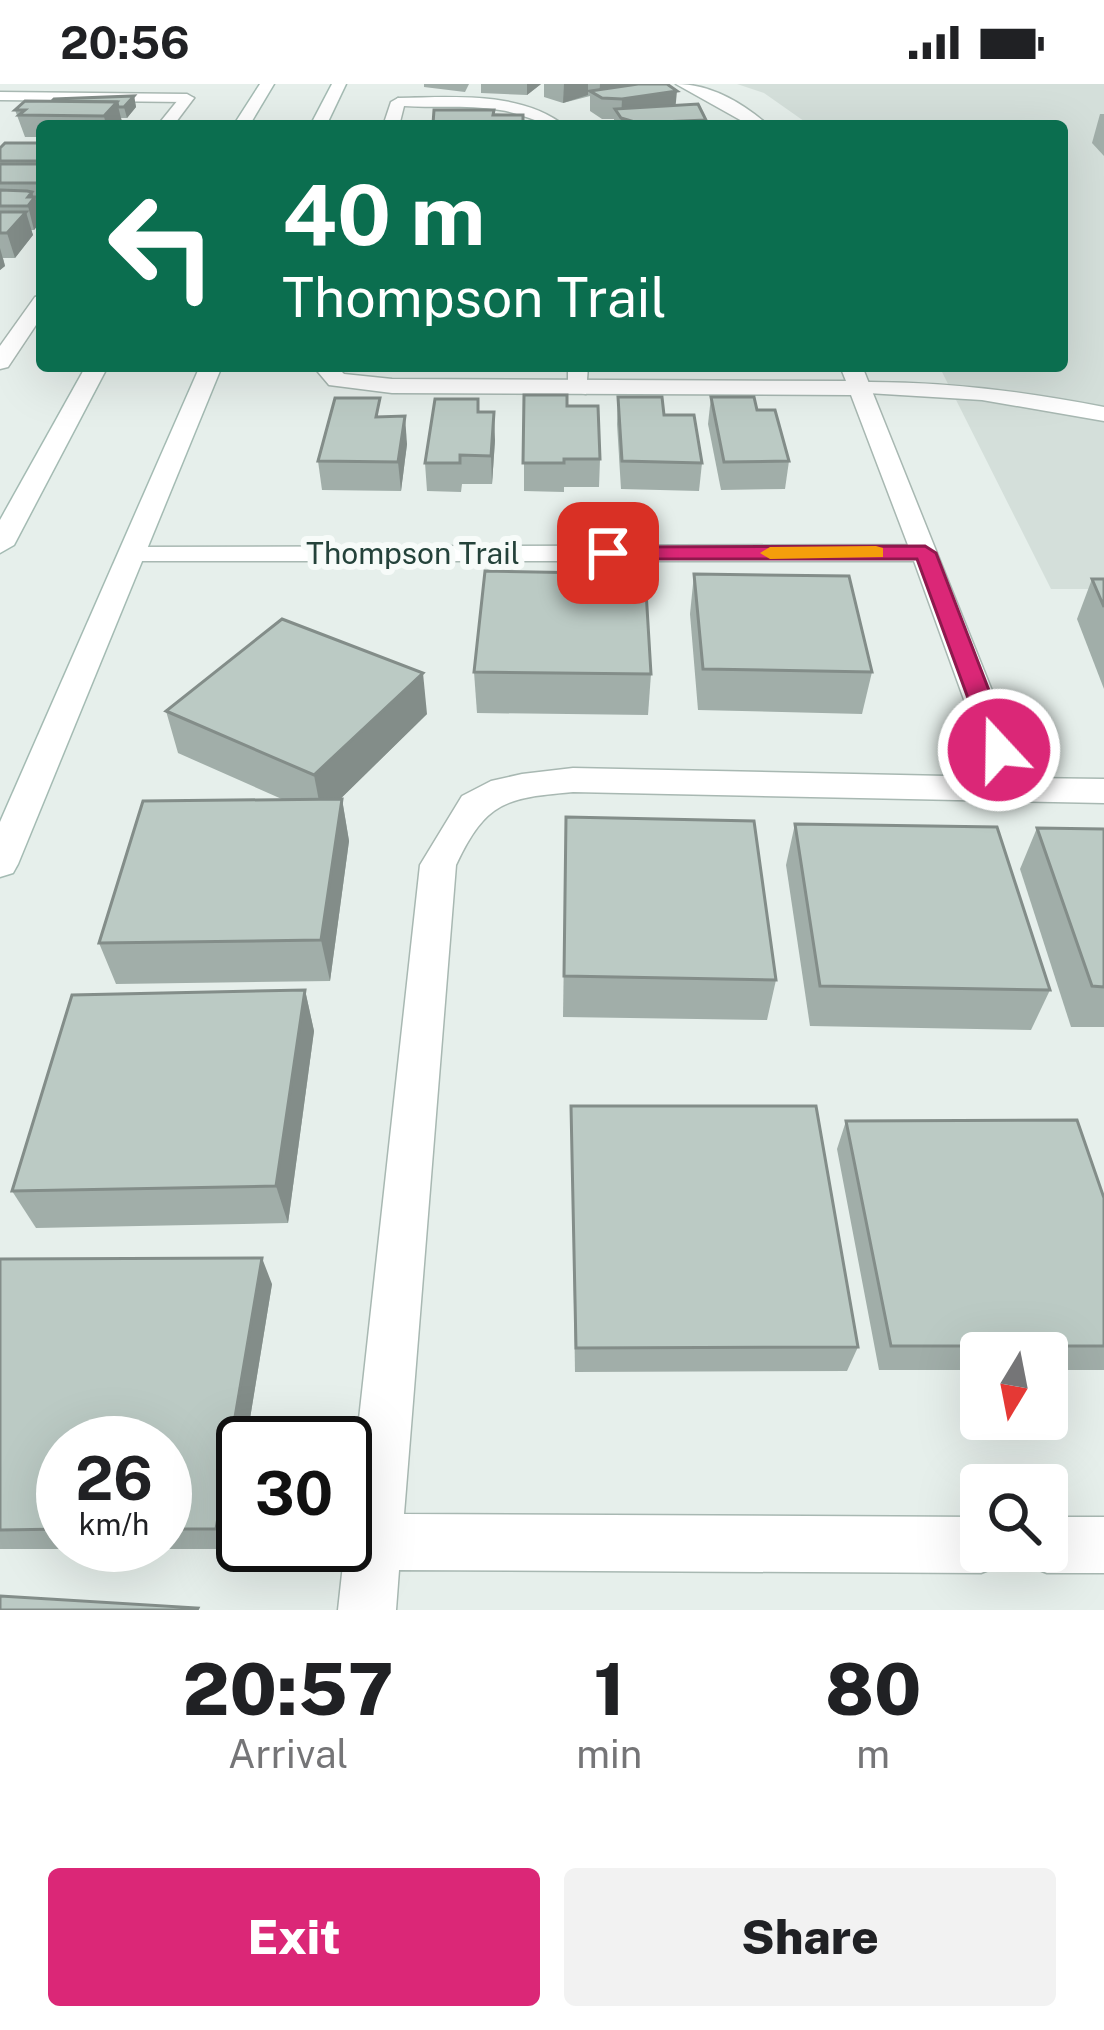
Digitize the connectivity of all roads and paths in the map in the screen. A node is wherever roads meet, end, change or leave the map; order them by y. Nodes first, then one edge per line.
1 (267, 84) edge
2 (339, 84) edge
3 (682, 84) edge
4 (8, 96) edge
5 (187, 98) joint
6 (398, 103) joint
7 (0, 110) edge
8 (170, 120) edge
9 (245, 120) edge
10 (321, 120) edge
11 (393, 120) edge
12 (546, 120) edge
13 (752, 120) edge
14 (36, 310) edge
15 (0, 362) edge
16 (94, 372) edge
17 (208, 372) edge
18 (329, 372) edge
19 (854, 377) edge
20 (578, 378) edge
21 (1104, 414) edge
22 (0, 545) edge
23 (925, 553) junction
24 (132, 555) junction
25 (1014, 789) junction
26 (1104, 791) edge
27 (0, 863) edge
28 (375, 1542) junction
29 (960, 1544) edge
30 (1068, 1545) edge
31 (1104, 1545) edge
32 (367, 1610) edge

1 - 9 street
2 - 10 street
3 - 13 street
4 - 5 lane
4 - 7 lane
5 - 8 street
6 - 11 street
6 - 12 lane
14 - 15 street
16 - 22 street
17 - 24 street
18 - 20 street
19 - 20 street
19 - 21 lane
19 - 23 street
23 - 24 street, Thompson Trail
23 - 25 street
24 - 27 street
25 - 26 street
25 - 28 street
28 - 29 street
28 - 32 street
30 - 31 street

